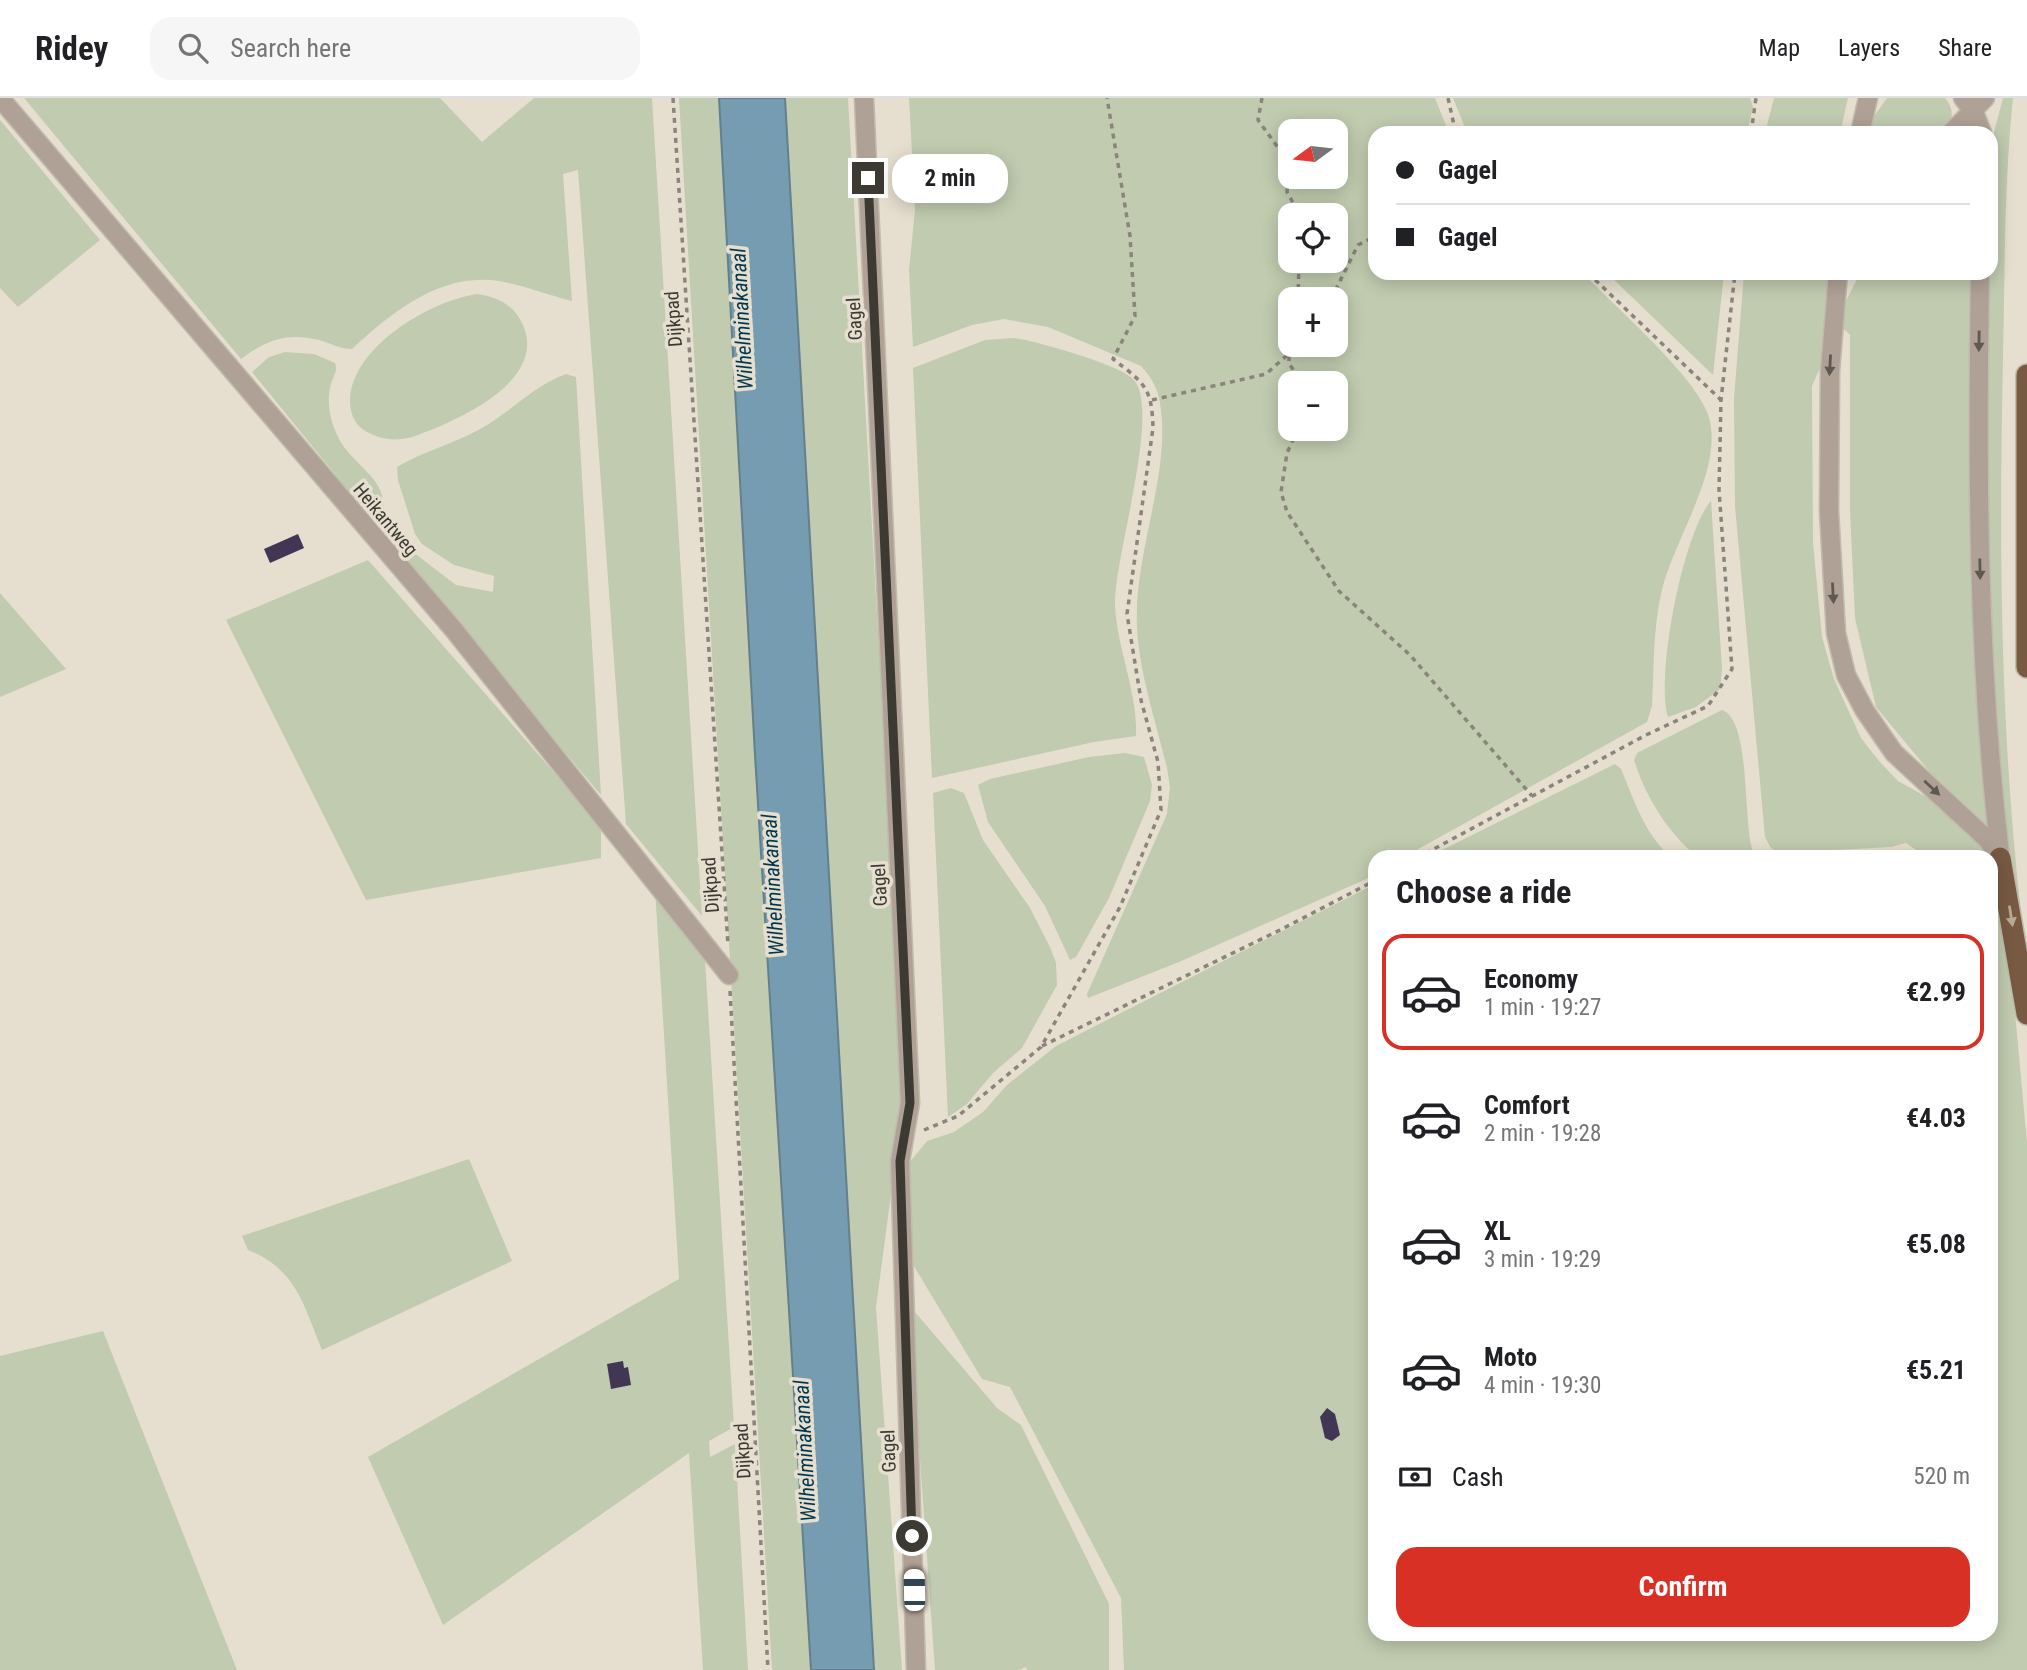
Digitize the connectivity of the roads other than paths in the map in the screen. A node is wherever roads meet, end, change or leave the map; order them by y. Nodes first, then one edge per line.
1 (0, 98) edge
2 (864, 98) edge
3 (1868, 98) edge
4 (1974, 102) edge
5 (1862, 126) edge
6 (1956, 126) edge
7 (1980, 126) edge
8 (1837, 280) edge
9 (1847, 280) edge
10 (1980, 280) edge
11 (1835, 297) junction
12 (2027, 375) edge
13 (2027, 667) edge
14 (1995, 850) edge
15 (1998, 855) edge
16 (2000, 858) junction
17 (729, 975) road end
18 (2027, 1014) edge
19 (916, 1670) edge

1 - 17 street, Heikantweg
2 - 19 street, Gagel
3 - 5 street
4 - 6 street
4 - 7 street
8 - 11 street
9 - 11 street
10 -> 16 street
11 -> 14 street
12 - 13 highway
15 -> 16 street
16 -> 18 highway

